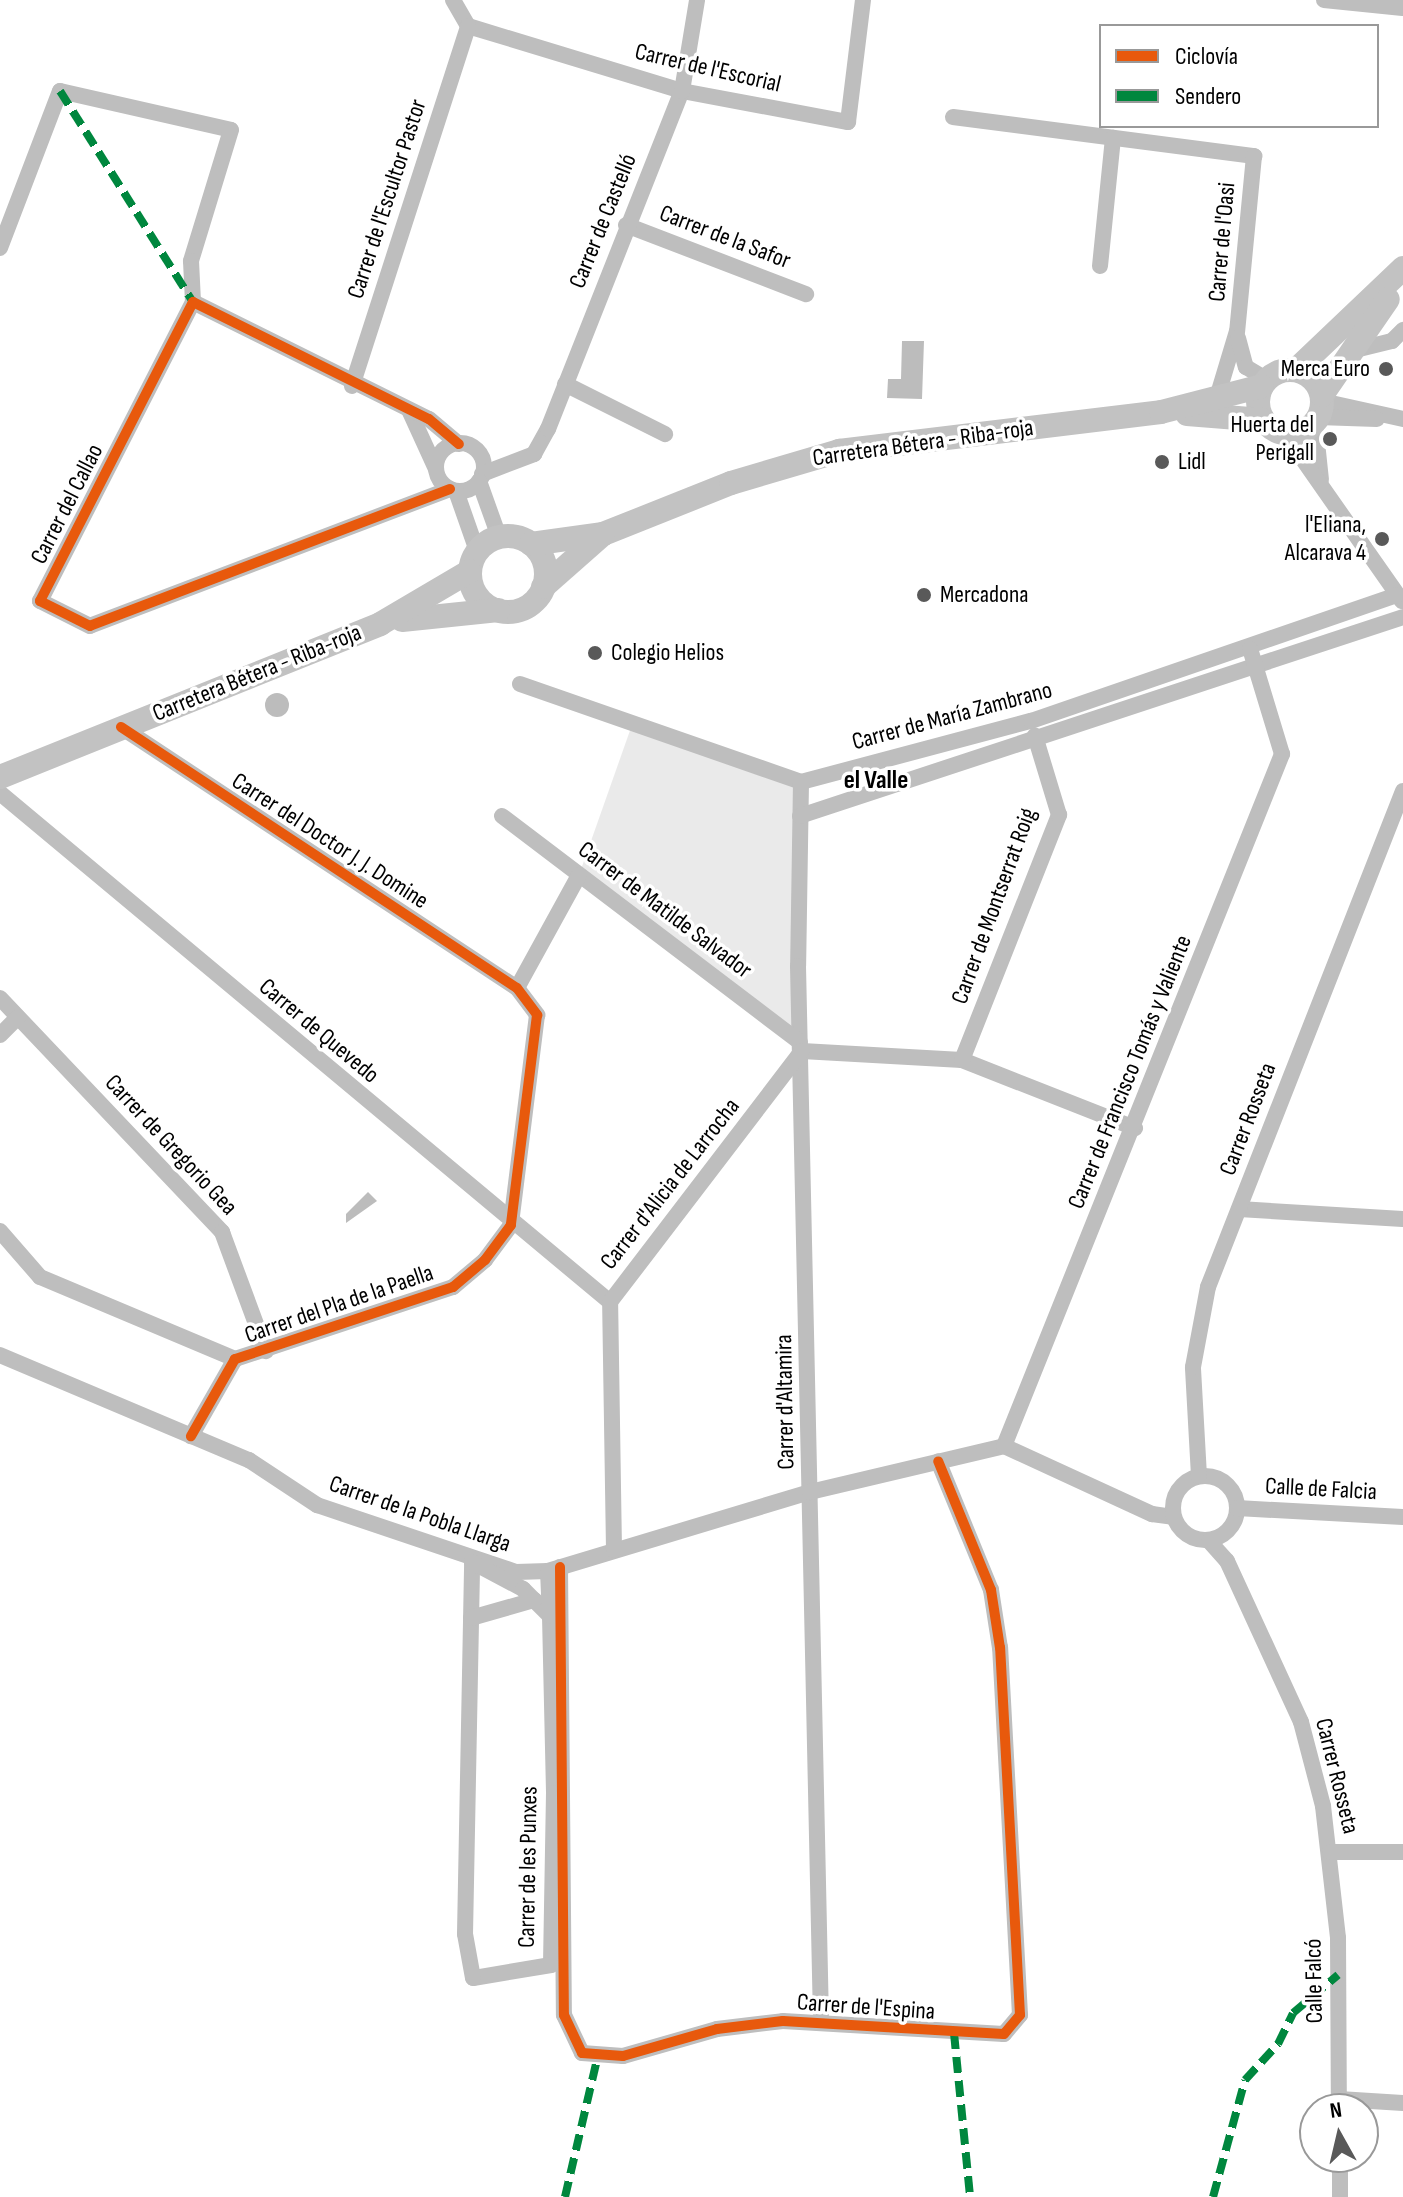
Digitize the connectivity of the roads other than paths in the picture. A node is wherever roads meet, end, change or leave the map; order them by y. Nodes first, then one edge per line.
1 (453, 0) edge
2 (697, 0) edge
3 (863, 0) edge
4 (1324, 0) edge
5 (1403, 8) edge
6 (468, 26) junction
7 (682, 91) junction
8 (953, 117) dead end
9 (1113, 138) junction
10 (626, 225) junction
11 (0, 248) edge
12 (1100, 266) dead end
13 (1403, 268) edge
14 (1403, 279) edge
15 (806, 294) dead end
16 (193, 302) junction
17 (1403, 330) edge
18 (1237, 331) junction
19 (1346, 353) junction
20 (1296, 370) junction
21 (1264, 382) junction
22 (565, 384) junction
23 (352, 386) junction
24 (1216, 401) junction
25 (1319, 409) junction
26 (409, 410) junction
27 (1161, 412) junction
28 (1400, 419) edge
29 (1263, 420) junction
30 (665, 434) dead end
31 (1285, 434) junction
32 (466, 446) junction
33 (519, 462) junction
34 (436, 472) junction
35 (481, 478) junction
36 (1321, 481) junction
37 (453, 490) junction
38 (411, 502) junction
39 (603, 534) junction
40 (499, 537) junction
41 (531, 544) junction
42 (474, 561) junction
43 (543, 587) junction
44 (1400, 599) edge
45 (498, 610) junction
46 (1403, 617) edge
47 (380, 624) junction
48 (1250, 649) junction
49 (1255, 669) junction
50 (520, 684) dead end
51 (1031, 721) junction
52 (121, 727) junction
53 (1037, 744) junction
54 (0, 777) edge
55 (801, 782) junction
56 (1403, 791) edge
57 (0, 793) edge
58 (502, 816) dead end
59 (800, 816) junction
60 (579, 875) junction
61 (517, 988) junction
62 (0, 998) edge
63 (18, 1017) junction
64 (0, 1035) edge
65 (801, 1046) junction
66 (962, 1060) junction
67 (1135, 1128) junction
68 (1239, 1209) junction
69 (1403, 1219) edge
70 (511, 1225) junction
71 (0, 1231) edge
72 (610, 1302) junction
73 (266, 1351) junction
74 (0, 1355) edge
75 (235, 1359) junction
76 (191, 1436) junction
77 (1004, 1446) junction
78 (938, 1461) junction
79 (1199, 1476) junction
80 (810, 1492) junction
81 (1237, 1508) junction
82 (1173, 1517) junction
83 (1403, 1517) edge
84 (1209, 1541) junction
85 (614, 1550) junction
86 (472, 1562) junction
87 (554, 1569) junction
88 (534, 1600) junction
89 (550, 1616) junction
90 (471, 1618) junction
91 (1330, 1852) junction
92 (1403, 1852) edge
93 (821, 2021) junction
94 (1339, 2093) edge
95 (1379, 2103) edge
96 (1403, 2103) edge
97 (1340, 2173) edge
98 (1340, 2197) edge

1 - 6 street
2 - 7 street, Carrer de Castelló
3 - 7 street, Carrer de l'Escorial
4 - 5 street
6 - 7 street, Carrer de l'Escorial
6 - 23 street, Carrer de l'Escultor Pastor
7 - 10 street, Carrer de Castelló
8 - 9 street, Carrer de l'Oasi
9 - 12 street
9 - 18 street, Carrer de l'Oasi
10 - 15 street, Carrer de la Safor
10 - 22 street, Carrer de Castelló
11 - 16 street
13 - 20 main road
14 - 19 main road
16 - 23 street
16 - 38 street, Carrer del Callao
17 - 19 street
18 - 21 street, Carrer de l'Oasi
18 - 24 street, Carrer de l'Oasi
19 - 25 main road
20 - 21 main road, Carretera Bétera - Riba-roja
20 - 25 main road
21 - 24 main road, Carretera Bétera - Riba-roja
21 - 29 main road
22 - 30 street
22 - 33 street, Carrer de Castelló
23 - 26 street
24 - 27 main road, Carretera Bétera - Riba-roja
25 - 28 street
25 - 31 main road
25 - 36 street
26 - 32 street
26 - 34 street
27 - 29 main road, Carretera Bétera - Riba-roja
27 - 39 main road, Carretera Bétera - Riba-roja
29 - 31 main road
31 - 36 street
32 - 33 street
32 - 34 street, Carrer del Callao
32 - 35 street
33 - 35 street
34 - 37 street
34 - 38 street, Carrer del Callao
35 - 37 street, Carrer del Callao
35 - 40 street
36 - 44 street
37 - 38 street, Carrer del Callao
37 - 42 street
39 - 41 main road, Carretera Bétera - Riba-roja
39 - 43 main road, Carretera Bétera - Riba-roja
40 - 41 main road
40 - 42 main road
41 - 43 main road
42 - 45 main road
42 - 47 main road, Carretera Bétera - Riba-roja
43 - 45 main road
44 - 48 street, Carrer de María Zambrano
45 - 47 main road, Carretera Bétera - Riba-roja
46 - 49 street, Carrer de María Zambrano
47 - 52 main road, Carretera Bétera - Riba-roja
48 - 49 street, Carrer de Francisco Tomás y Valiente
48 - 51 street, Carrer de María Zambrano
49 - 53 street, Carrer de María Zambrano
49 - 67 street, Carrer de Francisco Tomás y Valiente
50 - 55 street
51 - 53 street, Carrer de Montserrat Roig
51 - 55 street, Carrer de María Zambrano
52 - 54 main road, Carretera Bétera - Riba-roja
52 - 61 street, Carrer del Doctor J. J. Domine
53 - 59 street, Carrer de María Zambrano
53 - 66 street, Carrer de Montserrat Roig
55 - 59 street, Carrer d'Altamira
56 - 68 street, Carrer Rosseta
57 - 70 street, Carrer de Quevedo
58 - 60 street, Carrer de Matilde Salvador
59 - 65 street, Carrer d'Altamira
60 - 61 street
60 - 65 street, Carrer de Matilde Salvador
61 - 70 street
62 - 63 street, Carrer de Gregorio Gea
63 - 64 street
63 - 73 street, Carrer de Gregorio Gea
65 - 66 street
65 - 72 street, Carrer d'Alicia de Larrocha
65 - 80 street, Carrer d'Altamira
66 - 67 street
67 - 77 street, Carrer de Francisco Tomás y Valiente
68 - 69 street
68 - 79 street, Carrer Rosseta
70 - 72 street, Carrer de Quevedo
70 - 73 street, Carrer del Pla de la Paella
71 - 75 street
72 - 85 street, Carrer d'Alicia de Larrocha
73 - 75 street, Carrer del Pla de la Paella
74 - 76 street, Carrer de la Pobla Llarga
75 - 76 street, Carrer del Pla de la Paella
76 - 86 street, Carrer de la Pobla Llarga
77 - 78 street
77 - 82 street, Carrer Rosseta
78 - 80 street, Carrer de la Pobla Llarga
78 - 93 street, Carrer de l'Espina
79 - 81 street
79 - 82 street
80 - 85 street, Carrer de la Pobla Llarga
80 - 93 street, Carrer d'Altamira
81 - 83 street, Calle de Falcia
81 - 84 street
82 - 84 street, Carrer Rosseta
84 - 91 street, Carrer Rosseta
85 - 87 street, Carrer de la Pobla Llarga
86 - 87 street, Carrer de la Pobla Llarga
86 - 88 street
86 - 90 street, Carrer de les Punxes
87 - 89 street, Carrer de les Punxes
87 - 93 street, Carrer de l'Espina
88 - 89 street
88 - 90 street
89 - 90 street, Carrer de les Punxes
91 - 92 street
91 - 94 street, Calle Falcó
95 - 96 street
97 - 98 street

